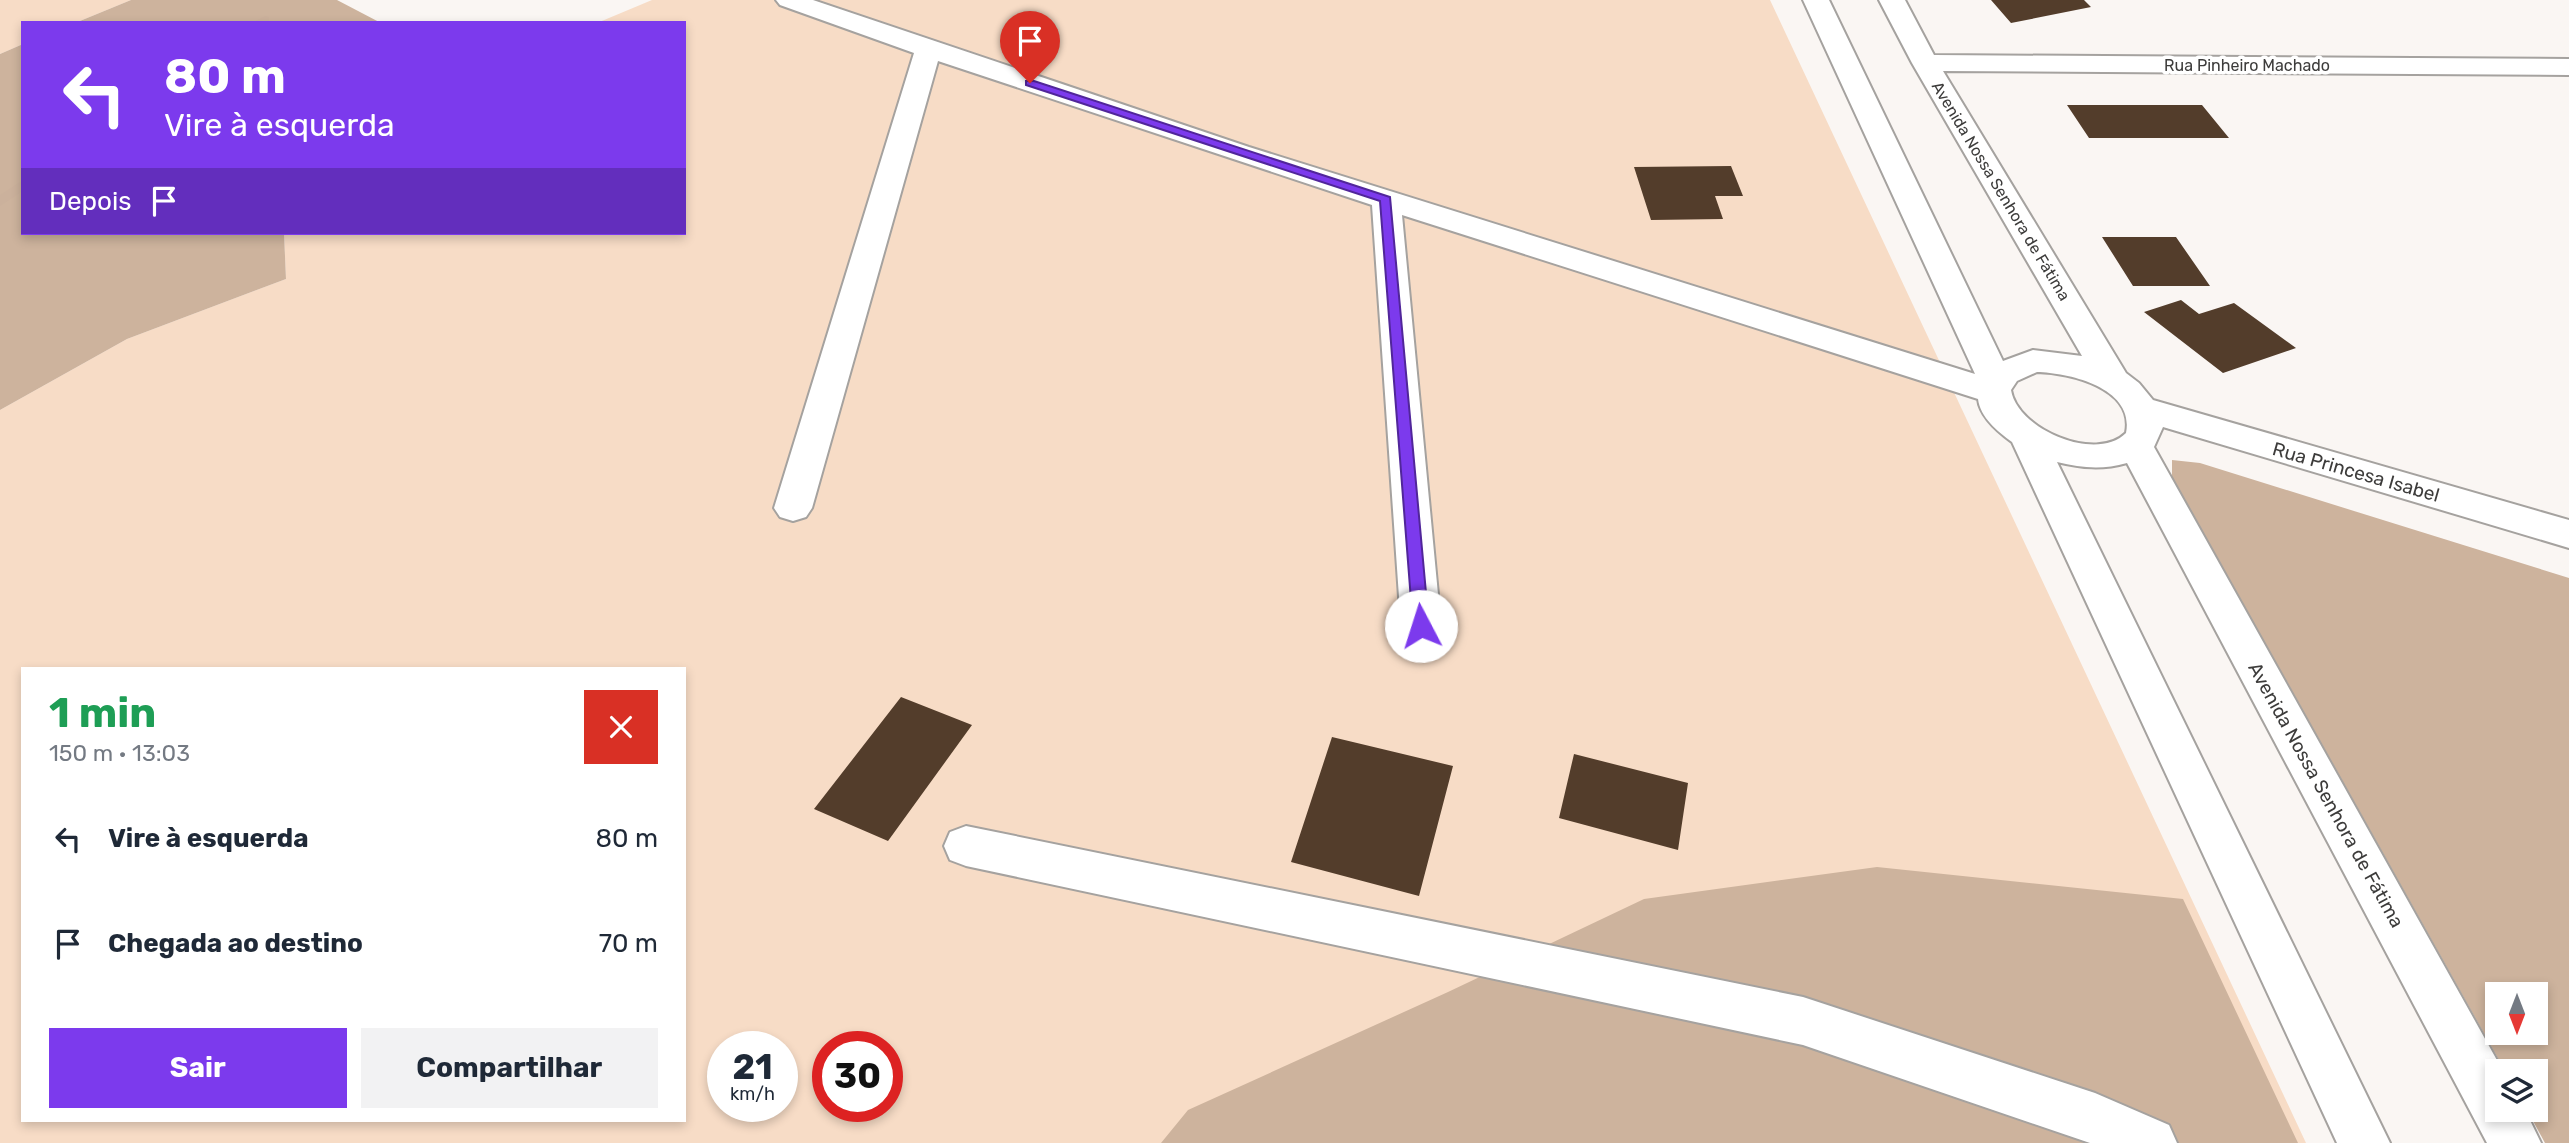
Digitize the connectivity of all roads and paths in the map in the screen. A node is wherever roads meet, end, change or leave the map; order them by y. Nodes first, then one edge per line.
1 (789, 0) edge
2 (1816, 0) edge
3 (1892, 0) edge
4 (928, 50) junction
5 (1925, 63) junction
6 (2569, 66) edge
7 (1386, 199) junction
8 (2113, 380) junction
9 (1995, 387) junction
10 (2139, 428) junction
11 (2028, 438) junction
12 (793, 508) dead end
13 (2569, 534) edge
14 (1421, 626) dead end
15 (966, 846) dead end
16 (2151, 1143) edge
17 (2364, 1143) edge
18 (2515, 1143) edge

1 - 4 street
2 - 9 street
3 - 5 street, Avenida Nossa Senhora de Fátima
4 - 7 street
4 - 12 street
5 - 6 street, Rua Pinheiro Machado
5 - 8 street, Avenida Nossa Senhora de Fátima
7 - 9 street
7 - 14 street
8 - 9 street, Avenida Nossa Senhora de Fátima
8 - 10 street, Avenida Nossa Senhora de Fátima
9 - 11 street
10 - 11 street
10 - 13 street, Rua Princesa Isabel
10 - 18 street, Avenida Nossa Senhora de Fátima
11 - 17 street
15 - 16 street

